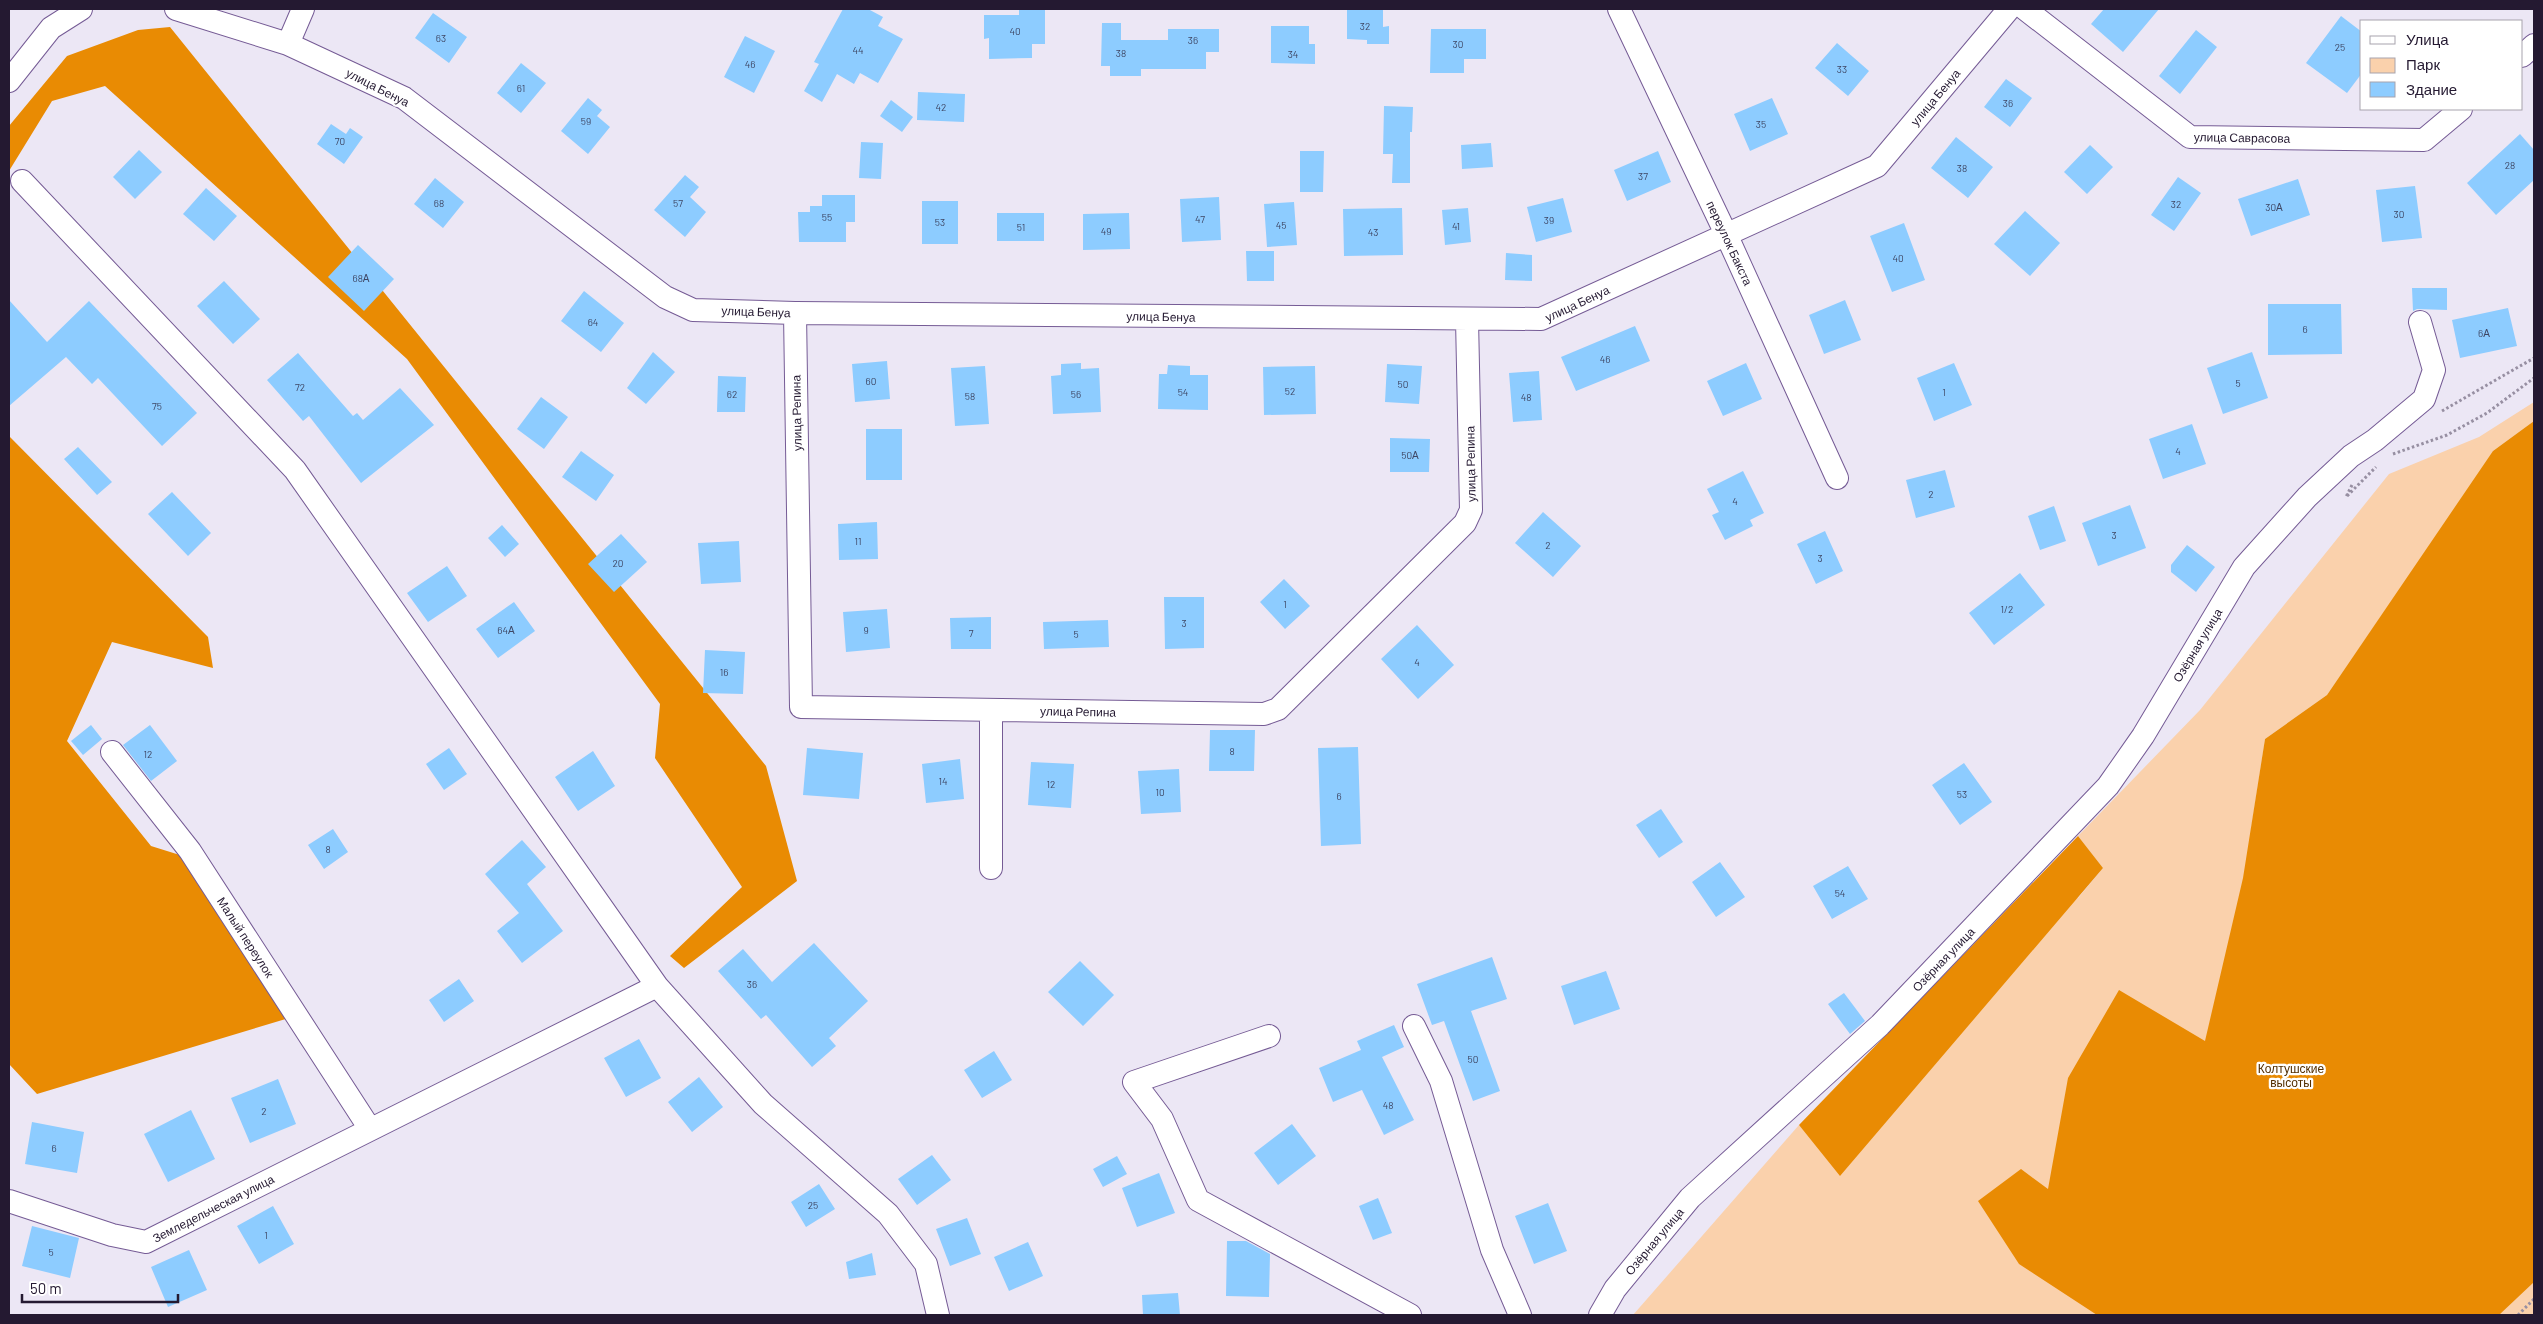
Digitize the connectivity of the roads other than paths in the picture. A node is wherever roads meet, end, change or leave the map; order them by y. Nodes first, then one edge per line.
1 (80, 9) edge
2 (176, 9) edge
3 (303, 9) edge
4 (1619, 9) edge
5 (2009, 9) edge
6 (2026, 9) edge
7 (288, 44) junction
8 (2534, 45) edge
9 (2523, 55) edge
10 (9, 82) edge
11 (2460, 110) edge
12 (22, 181) dead end
13 (1726, 234) junction
14 (795, 313) junction
15 (1467, 319) junction
16 (2420, 322) dead end
17 (1837, 478) dead end
18 (991, 710) junction
19 (112, 752) dead end
20 (991, 868) dead end
21 (657, 986) junction
22 (1414, 1026) dead end
23 (1269, 1036) dead end
24 (370, 1129) junction
25 (9, 1201) edge
26 (938, 1315) edge
27 (1410, 1315) edge
28 (1520, 1315) edge
29 (1600, 1315) edge

1 - 10 street
2 - 7 street, улица Бенуа
3 - 7 street
4 - 13 street, переулок Бакста
5 - 13 street, улица Бенуа
6 - 11 street, улица Саврасова
7 - 14 street, улица Бенуа
8 - 9 street
12 - 21 street
13 - 15 street, улица Бенуа
13 - 17 street, переулок Бакста
14 - 15 street, улица Бенуа
14 - 18 street, улица Репина
15 - 18 street, улица Репина
16 - 29 street, Озёрная улица
18 - 20 street
19 - 24 street, Малый переулок
21 - 24 street, Земледельческая улица
21 - 26 street
22 - 28 street
23 - 27 street
24 - 25 street, Земледельческая улица

